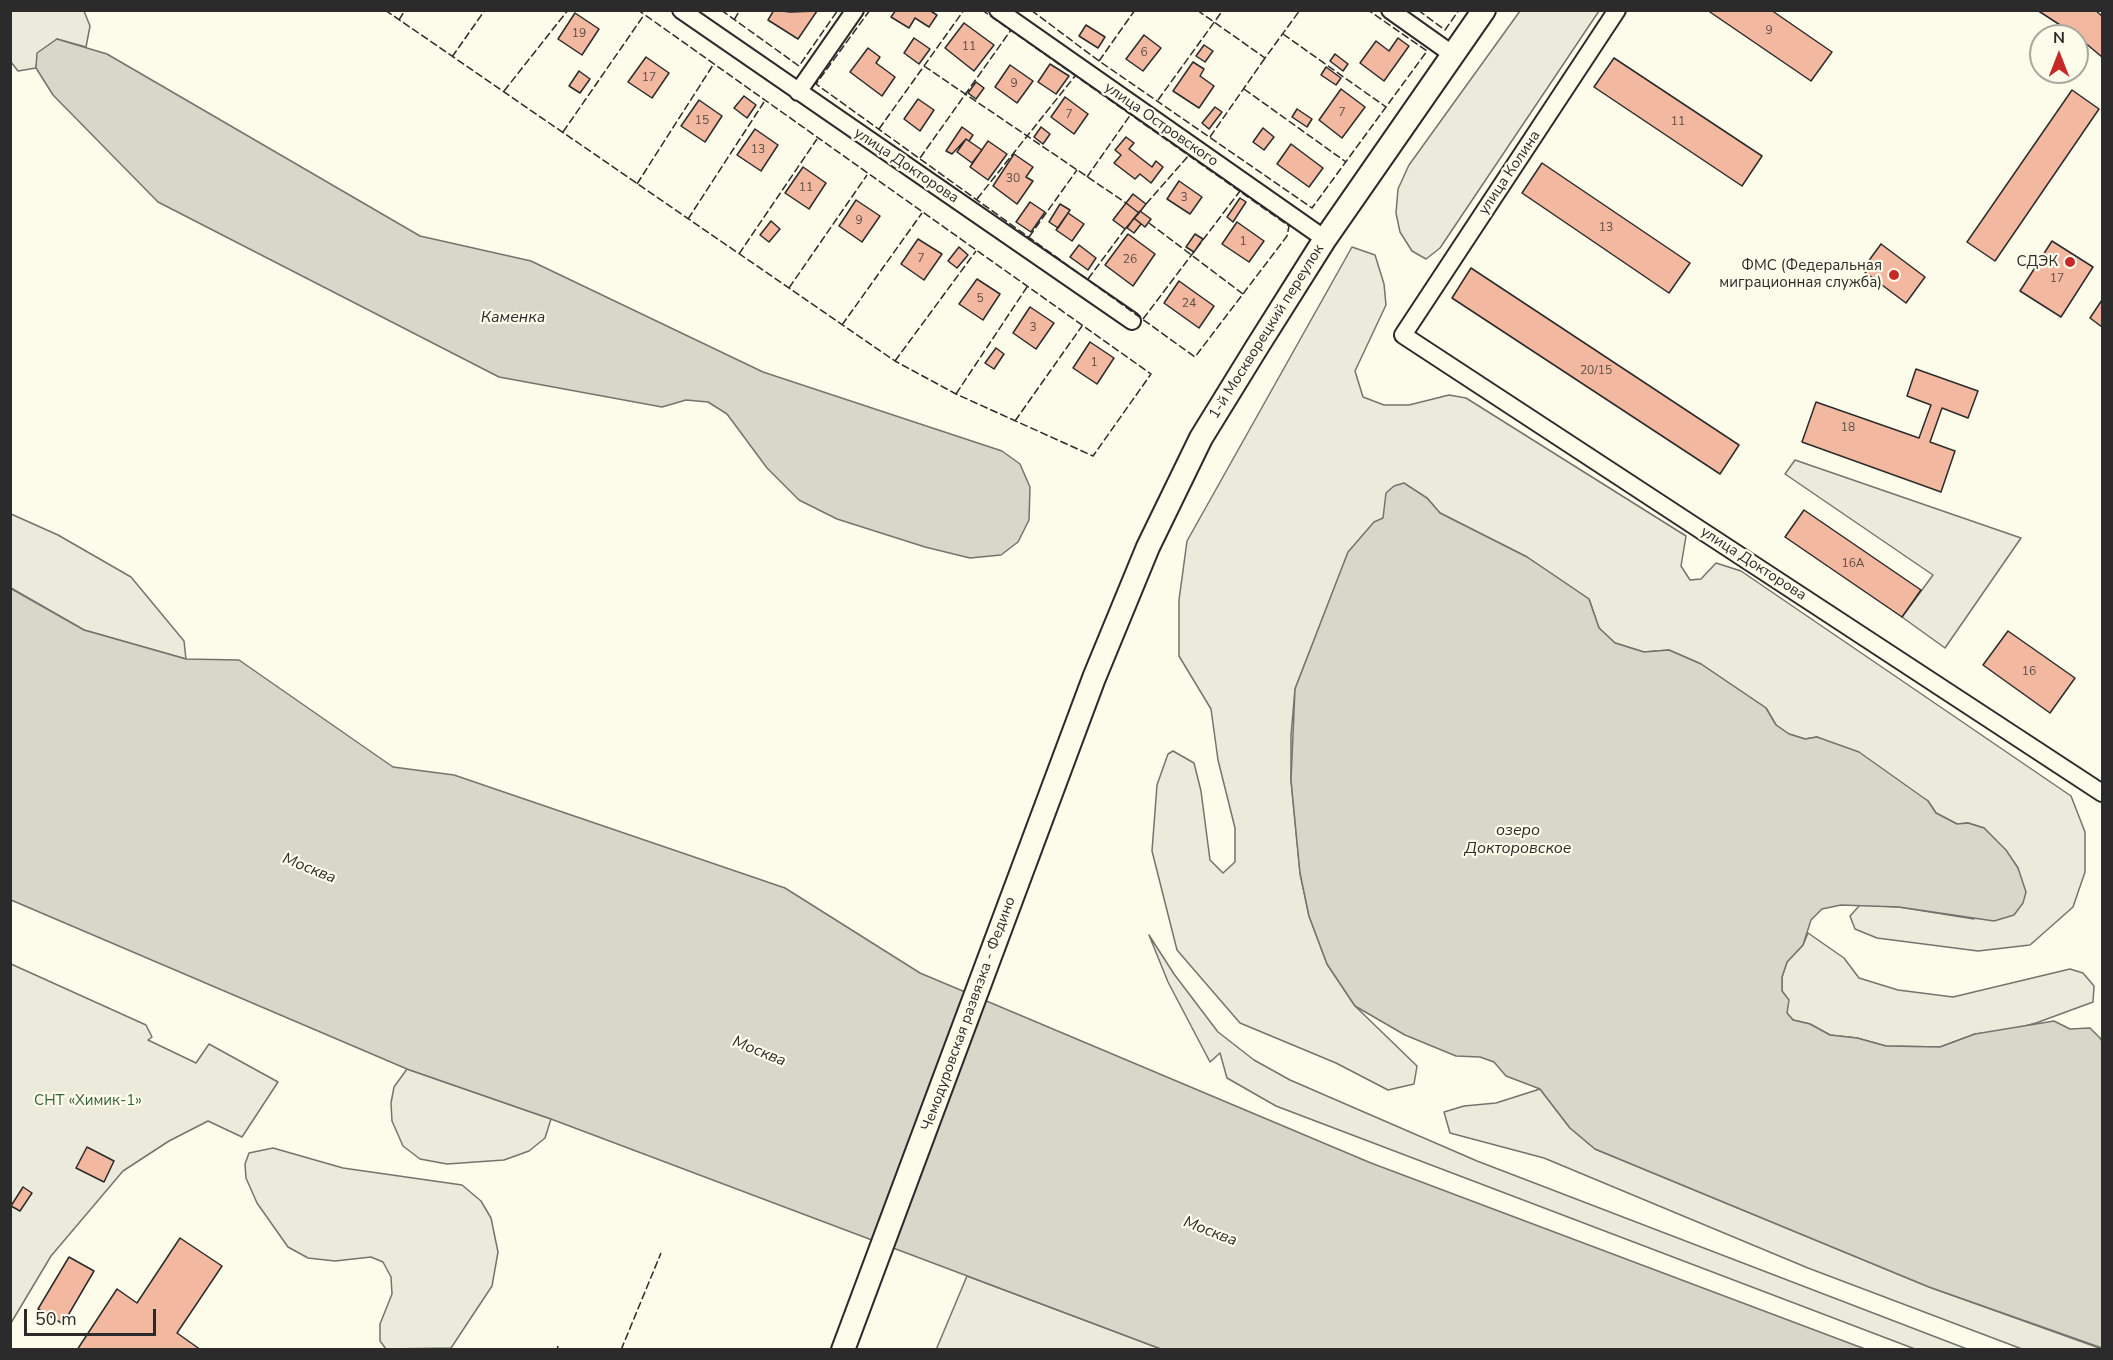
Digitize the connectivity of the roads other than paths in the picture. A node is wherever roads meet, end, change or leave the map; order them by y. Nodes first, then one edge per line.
1 (681, 10) edge
2 (855, 10) edge
3 (998, 10) edge
4 (1390, 10) edge
5 (1484, 10) edge
6 (1617, 10) edge
7 (1452, 54) junction
8 (798, 92) junction
9 (1325, 239) junction
10 (1132, 321) dead end
11 (1403, 335) joint
12 (1094, 678) joint
13 (2103, 793) edge
14 (843, 1350) edge

1 - 8 street, улица Докторова
2 - 8 street
3 - 9 street, улица Островского
4 - 7 street
5 - 7 street, 1-й Москворецкий переулок
6 - 11 street, улица Колина
7 - 9 street, 1-й Москворецкий переулок
8 - 10 street, улица Докторова
9 - 12 street, 1-й Москворецкий переулок
11 - 13 street, улица Докторова
12 - 14 street, Чемодуровская развязка - Федино

